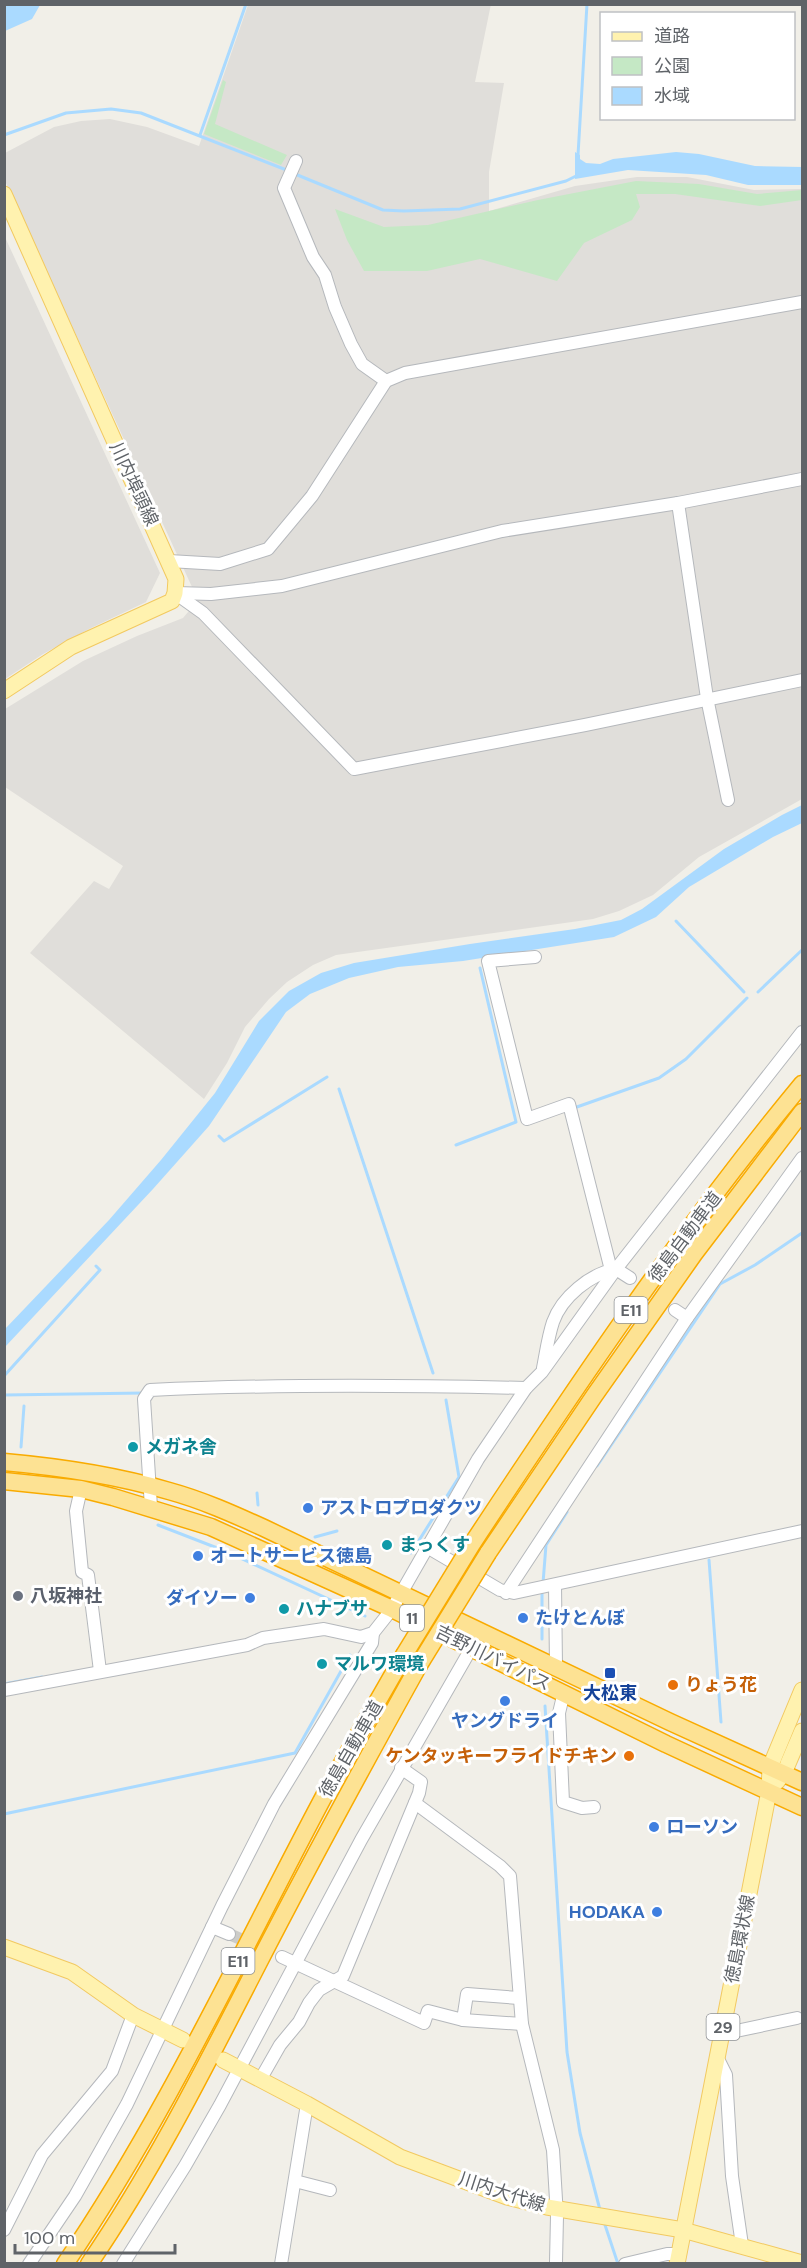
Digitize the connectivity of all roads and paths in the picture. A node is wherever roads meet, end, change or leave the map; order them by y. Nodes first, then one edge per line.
1 (296, 161) dead end
2 (4, 194) edge
3 (802, 302) edge
4 (386, 381) junction
5 (802, 479) edge
6 (678, 503) junction
7 (169, 561) junction
8 (176, 593) junction
9 (802, 680) edge
10 (4, 691) edge
11 (707, 698) junction
12 (728, 800) dead end
13 (535, 957) dead end
14 (802, 1032) edge
15 (798, 1046) edge
16 (802, 1084) edge
17 (802, 1112) edge
18 (802, 1158) edge
19 (613, 1269) junction
20 (630, 1278) dead end
21 (675, 1310) dead end
22 (687, 1318) junction
23 (542, 1372) junction
24 (526, 1388) junction
25 (4, 1462) edge
26 (4, 1481) edge
27 (148, 1485) junction
28 (81, 1489) junction
29 (151, 1507) junction
30 (802, 1531) edge
31 (427, 1547) junction
32 (547, 1587) junction
33 (401, 1593) junction
34 (506, 1593) junction
35 (392, 1609) junction
36 (373, 1633) junction
37 (472, 1647) junction
38 (556, 1666) junction
39 (100, 1671) junction
40 (4, 1690) edge
41 (802, 1690) edge
42 (564, 1692) junction
43 (802, 1731) edge
44 (401, 1768) junction
45 (777, 1770) junction
46 (802, 1782) edge
47 (769, 1791) junction
48 (415, 1803) junction
49 (594, 1807) dead end
50 (802, 1807) edge
51 (212, 1927) junction
52 (229, 1934) tunnel mouth
53 (4, 1947) edge
54 (282, 1957) tunnel mouth
55 (294, 1962) junction
56 (335, 1981) junction
57 (519, 1998) junction
58 (133, 2014) junction
59 (796, 2018) dead end
60 (463, 2020) junction
61 (522, 2024) junction
62 (163, 2030) junction
63 (722, 2034) junction
64 (183, 2040) dead end
65 (717, 2057) junction
66 (223, 2060) dead end
67 (240, 2069) junction
68 (260, 2080) junction
69 (307, 2104) junction
70 (295, 2181) junction
71 (330, 2190) dead end
72 (556, 2209) junction
73 (4, 2230) edge
74 (683, 2230) junction
75 (742, 2246) junction
76 (678, 2259) edge
77 (555, 2263) edge
78 (802, 2263) edge
79 (29, 2264) edge
80 (65, 2264) edge
81 (89, 2264) edge
82 (123, 2264) edge
83 (281, 2264) edge
84 (626, 2264) edge

1 - 4 street
2 - 7 main road, 川内埠頭線
3 - 4 street
4 - 7 street
5 - 6 street
6 - 8 street
6 - 11 street
7 - 8 main road, 川内埠頭線
8 - 10 main road
8 - 11 street
9 - 11 street
11 - 12 street
13 - 19 street
14 - 15 street
15 - 19 street
16 - 80 highway, 徳島自動車道 / E11, bridge
17 - 81 highway, 徳島自動車道 / E11, bridge
18 - 22 street
19 - 20 street
19 - 23 street
19 - 23 street
21 - 22 street
22 - 34 street
23 - 24 street
24 - 27 street
24 - 31 street
25 - 27 highway, 吉野川バイパス / 11
26 - 28 highway, 吉野川バイパス / 11
27 - 29 street
27 - 33 highway, 吉野川バイパス / 11
28 - 29 highway, 吉野川バイパス / 11
28 - 39 street
29 - 35 highway, 吉野川バイパス / 11
30 - 32 street
31 - 33 street
31 - 34 street
32 - 34 street
32 - 38 street
33 - 35 street
33 - 38 highway, 吉野川バイパス / 11
35 - 36 street
35 - 37 highway, 吉野川バイパス / 11
36 - 39 street
36 - 51 street
37 - 42 highway, 吉野川バイパス / 11
37 - 44 street
38 - 45 highway, 吉野川バイパス / 11
39 - 40 street
41 - 45 main road, 徳島環状線 / 29
42 - 47 highway, 吉野川バイパス / 11
42 - 49 street
43 - 45 main road, 徳島環状線 / 29
44 - 48 street
44 - 55 street
45 - 46 highway, 吉野川バイパス / 11
45 - 47 main road, 徳島環状線 / 29
47 - 50 highway, 吉野川バイパス / 11
47 - 63 main road, 徳島環状線 / 29
48 - 56 street
48 - 57 street
51 - 52 street
51 - 62 street
53 - 58 main road
54 - 55 street
55 - 56 street
55 - 67 street
56 - 60 street
56 - 68 street
57 - 60 street
57 - 61 street
58 - 62 main road
58 - 73 street
59 - 63 street
60 - 61 street
61 - 72 street
62 - 64 main road
62 - 79 street
63 - 65 main road, 徳島環状線 / 29
65 - 74 main road, 徳島環状線 / 29
65 - 75 street
66 - 67 main road, 川内大代線
67 - 68 main road, 川内大代線
67 - 82 street
68 - 69 main road, 川内大代線
69 - 70 street
69 - 72 main road, 川内大代線
70 - 71 street
70 - 83 street
72 - 74 main road, 川内大代線
72 - 77 street
74 - 75 main road, 川内大代線
74 - 76 main road, 徳島環状線 / 29
75 - 78 main road, 川内大代線
76 - 84 street

